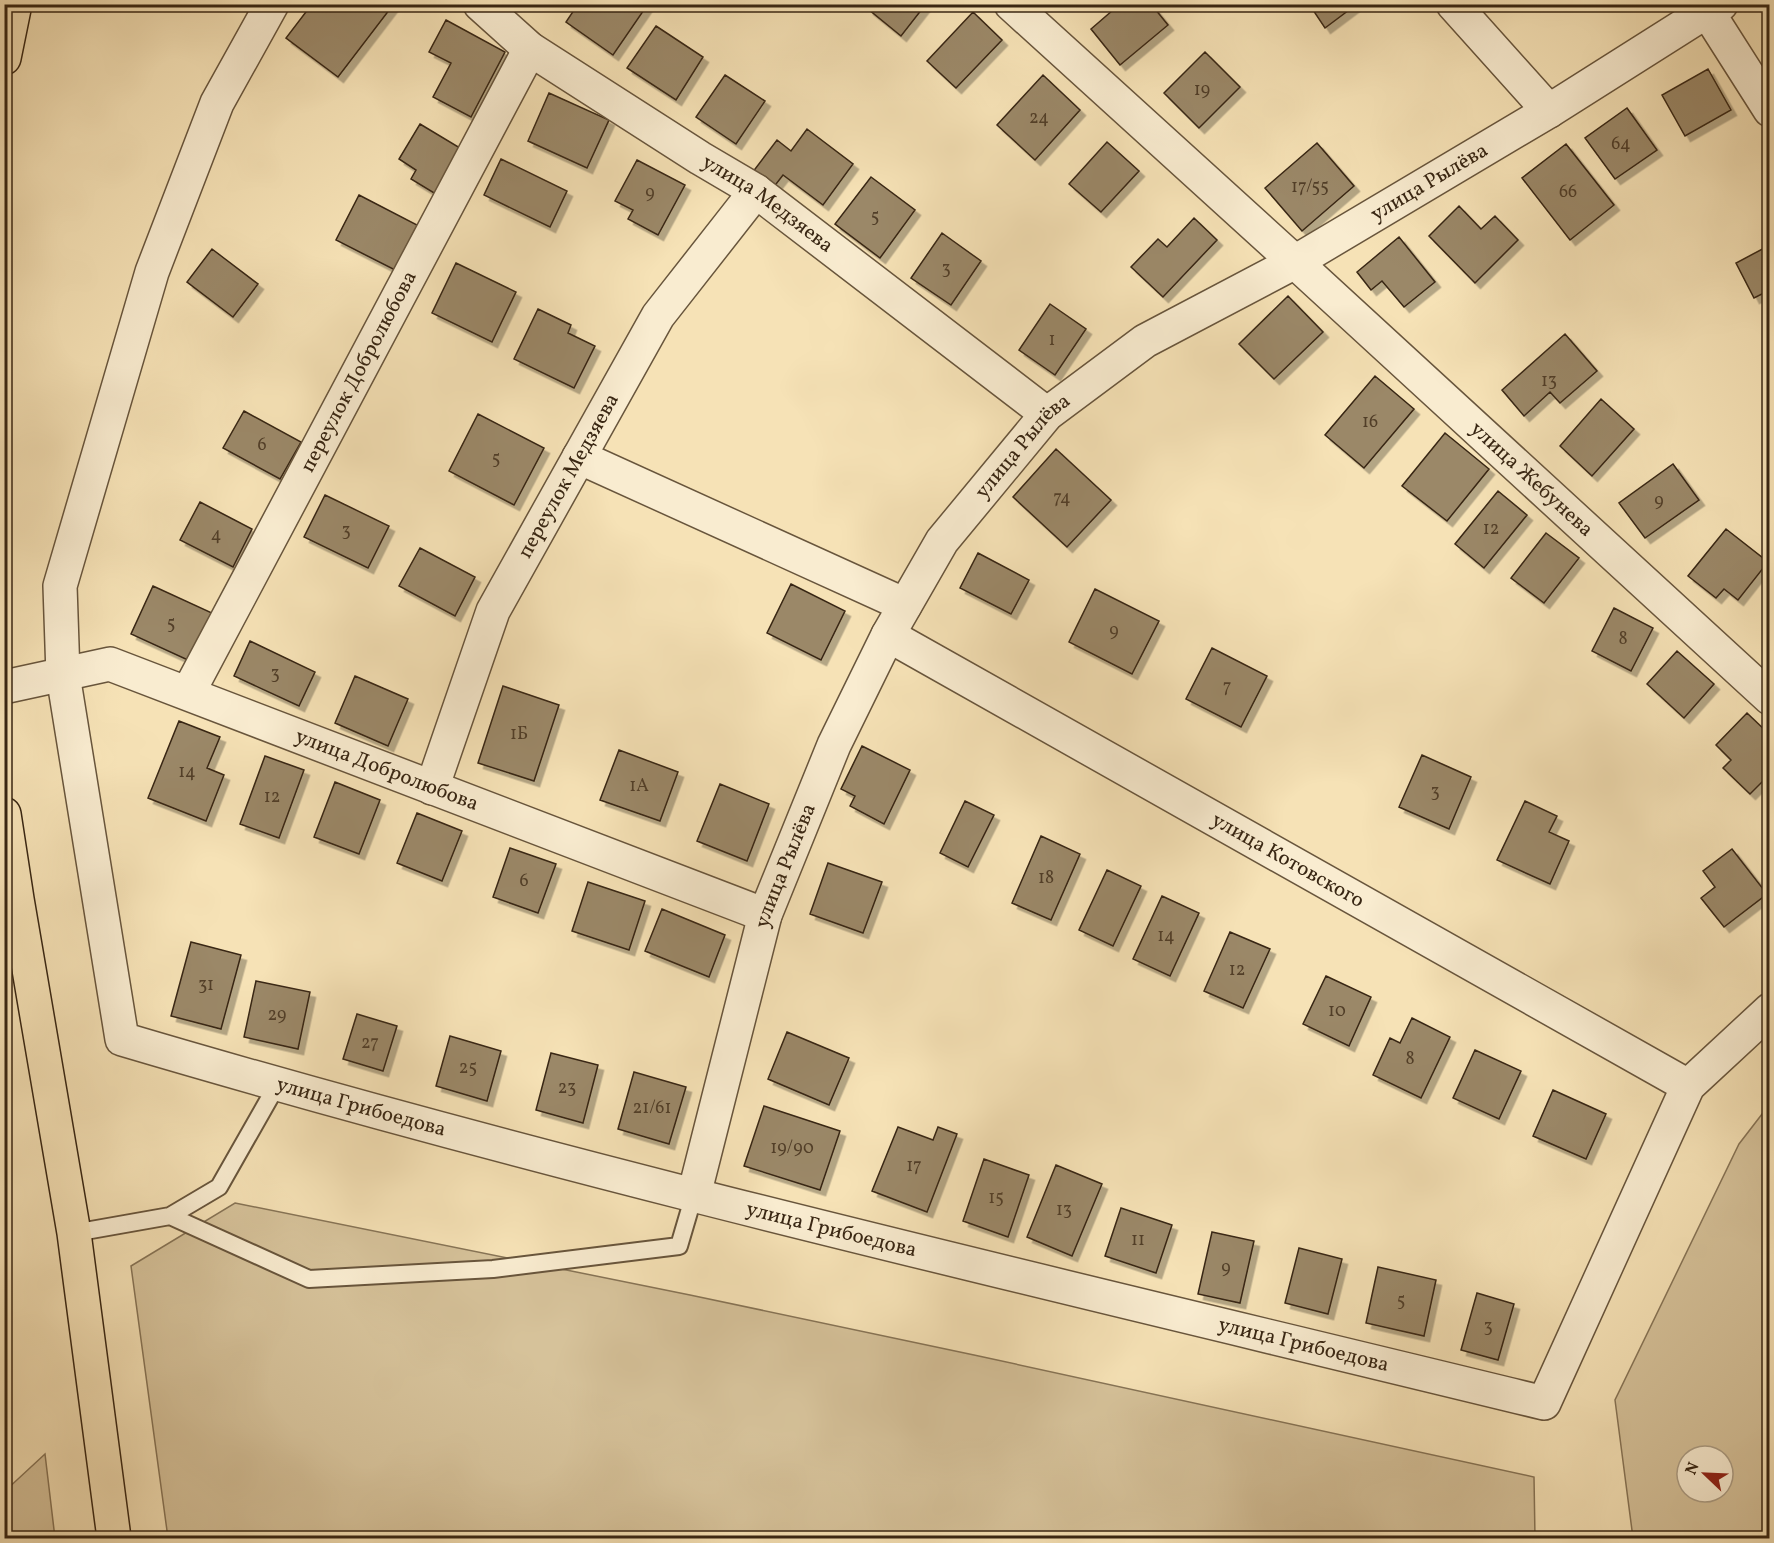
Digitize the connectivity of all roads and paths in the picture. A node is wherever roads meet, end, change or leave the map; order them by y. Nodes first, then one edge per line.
1 (15, 4) edge
2 (272, 4) edge
3 (480, 4) edge
4 (1011, 4) edge
5 (1453, 4) edge
6 (1714, 8) edge
7 (530, 49) junction
8 (4, 58) edge
9 (1770, 110) edge
10 (1549, 111) junction
11 (756, 191) junction
12 (1295, 262) junction
13 (1047, 414) junction
14 (579, 457) junction
15 (905, 605) junction
16 (888, 635) junction
17 (63, 675) junction
18 (4, 687) edge
19 (188, 693) junction
20 (1770, 698) edge
21 (432, 788) junction
22 (4, 814) edge
23 (765, 915) junction
24 (1770, 1010) edge
25 (277, 1085) junction
26 (1688, 1086) junction
27 (694, 1195) junction
28 (170, 1216) junction
29 (74, 1233) junction
30 (114, 1539) edge

1 - 8 main road
2 - 17 street
3 - 7 street, улица Медзяева
4 - 12 street, улица Жебунева
5 - 10 street
6 - 9 street
6 - 10 street, улица Рылёва
7 - 11 street, улица Медзяева
7 - 19 street, переулок Добролюбова
10 - 12 street, улица Рылёва
11 - 13 street, улица Медзяева
11 - 14 street, переулок Медзяева
12 - 13 street, улица Рылёва
12 - 20 street, улица Жебунева
13 - 15 street, улица Рылёва
14 - 15 street
14 - 21 street, переулок Медзяева
15 - 16 street, улица Рылёва
16 - 23 street, улица Рылёва
16 - 26 street, улица Котовского
17 - 18 street, улица Добролюбова
17 - 19 street, улица Добролюбова
17 - 25 street, улица Грибоедова
19 - 21 street, улица Добролюбова
21 - 23 street, улица Добролюбова
22 - 29 main road
23 - 27 street, улица Рылёва
24 - 26 street
25 - 27 street, улица Грибоедова
25 - 28 lane
26 - 27 street, улица Грибоедова
27 - 28 lane
28 - 29 lane
29 - 30 main road

